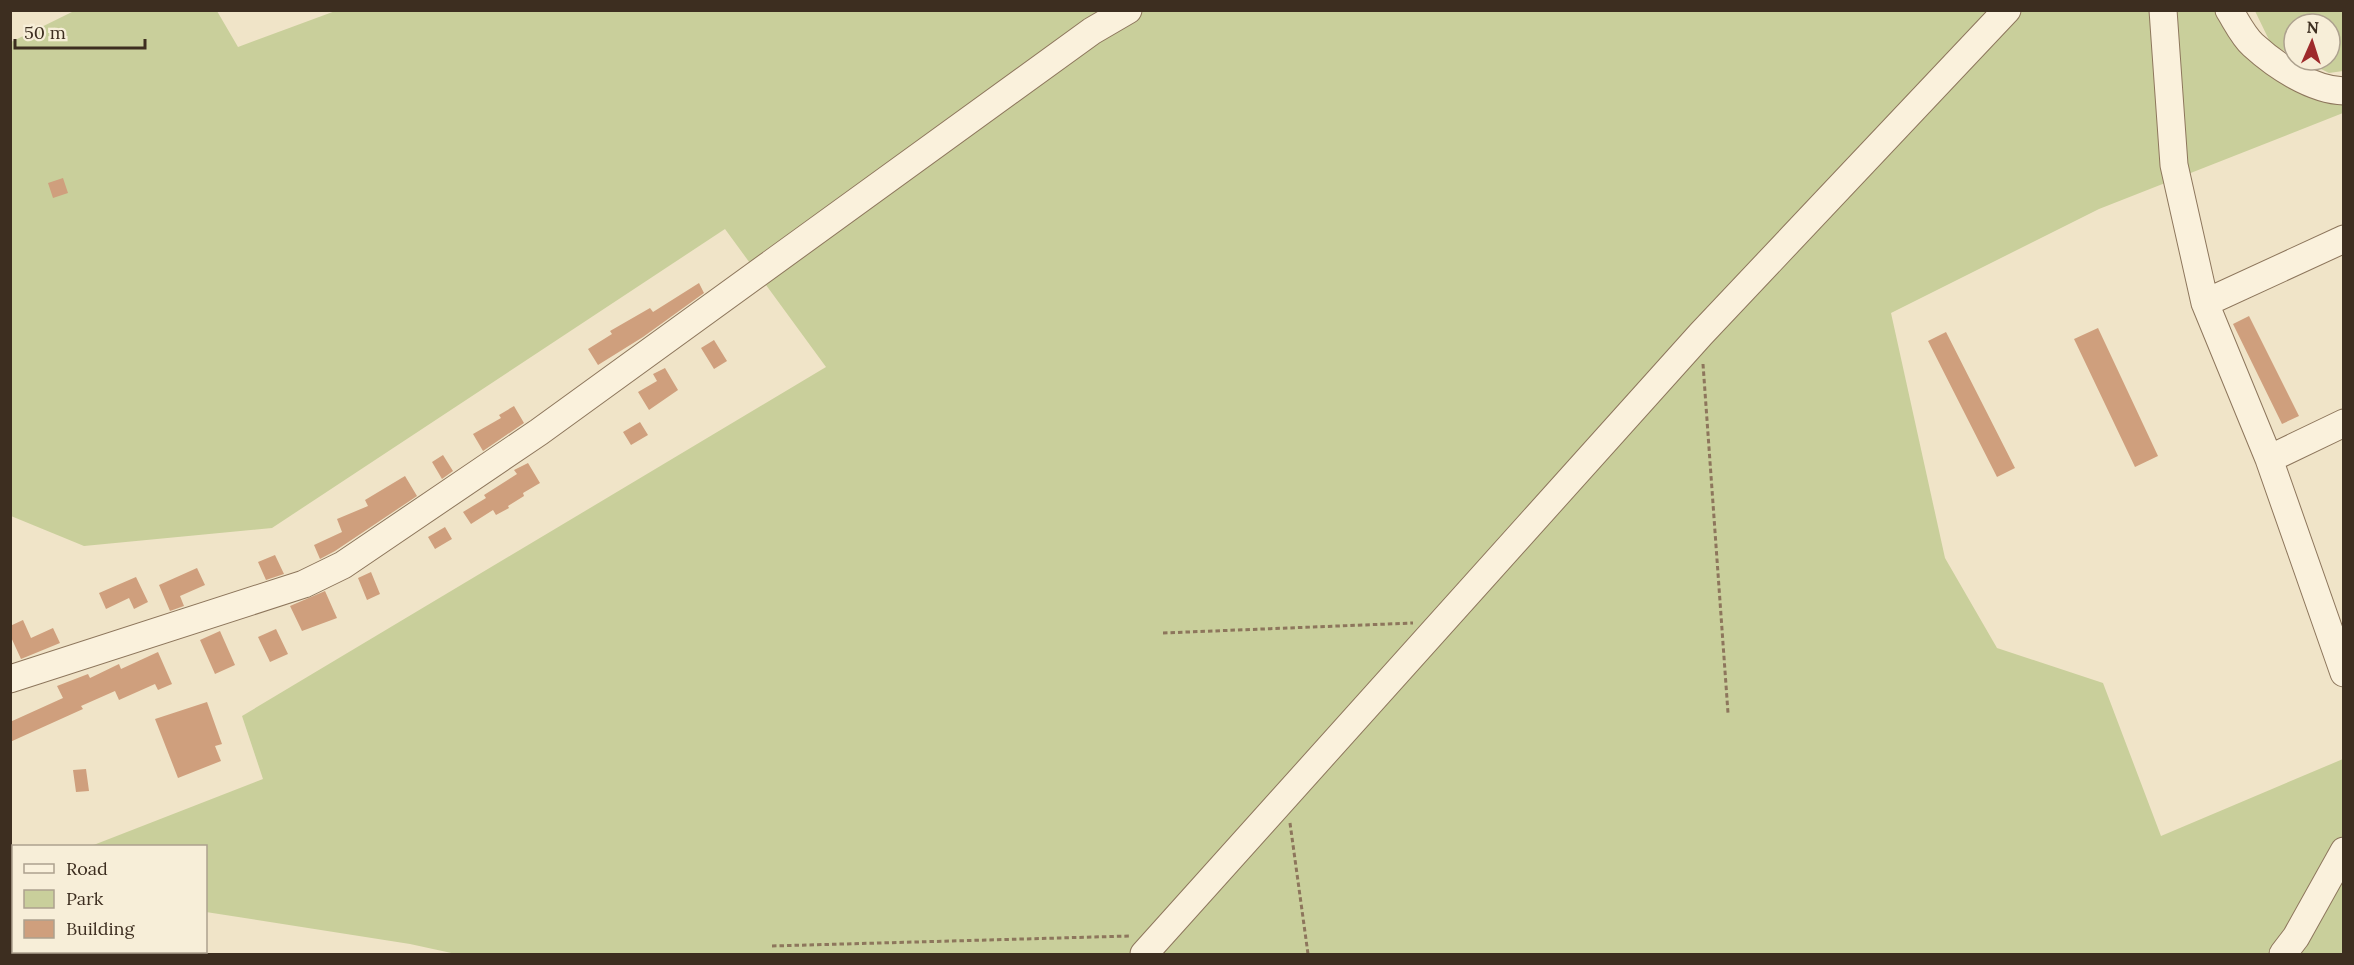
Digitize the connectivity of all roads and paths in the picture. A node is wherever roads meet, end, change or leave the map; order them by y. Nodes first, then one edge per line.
1 (1128, 10) edge
2 (2007, 10) edge
3 (2163, 10) edge
4 (2229, 10) edge
5 (2343, 91) edge
6 (2343, 239) edge
7 (2205, 303) junction
8 (1701, 334) junction
9 (2343, 423) edge
10 (2270, 459) junction
11 (1443, 622) junction
12 (1163, 633) dead end
13 (2343, 673) edge
14 (10, 679) edge
15 (1728, 712) dead end
16 (1286, 796) junction
17 (2343, 851) edge
18 (1153, 945) edge
19 (772, 946) dead end
20 (1308, 954) edge
21 (2283, 954) edge

1 - 14 street
2 - 8 street
3 - 7 street
4 - 5 street
6 - 7 street
7 - 10 street
8 - 11 street
8 - 15 path
9 - 10 street
10 - 13 street
11 - 12 path
11 - 16 street
16 - 18 street
16 - 20 path
17 - 21 street
18 - 19 path

